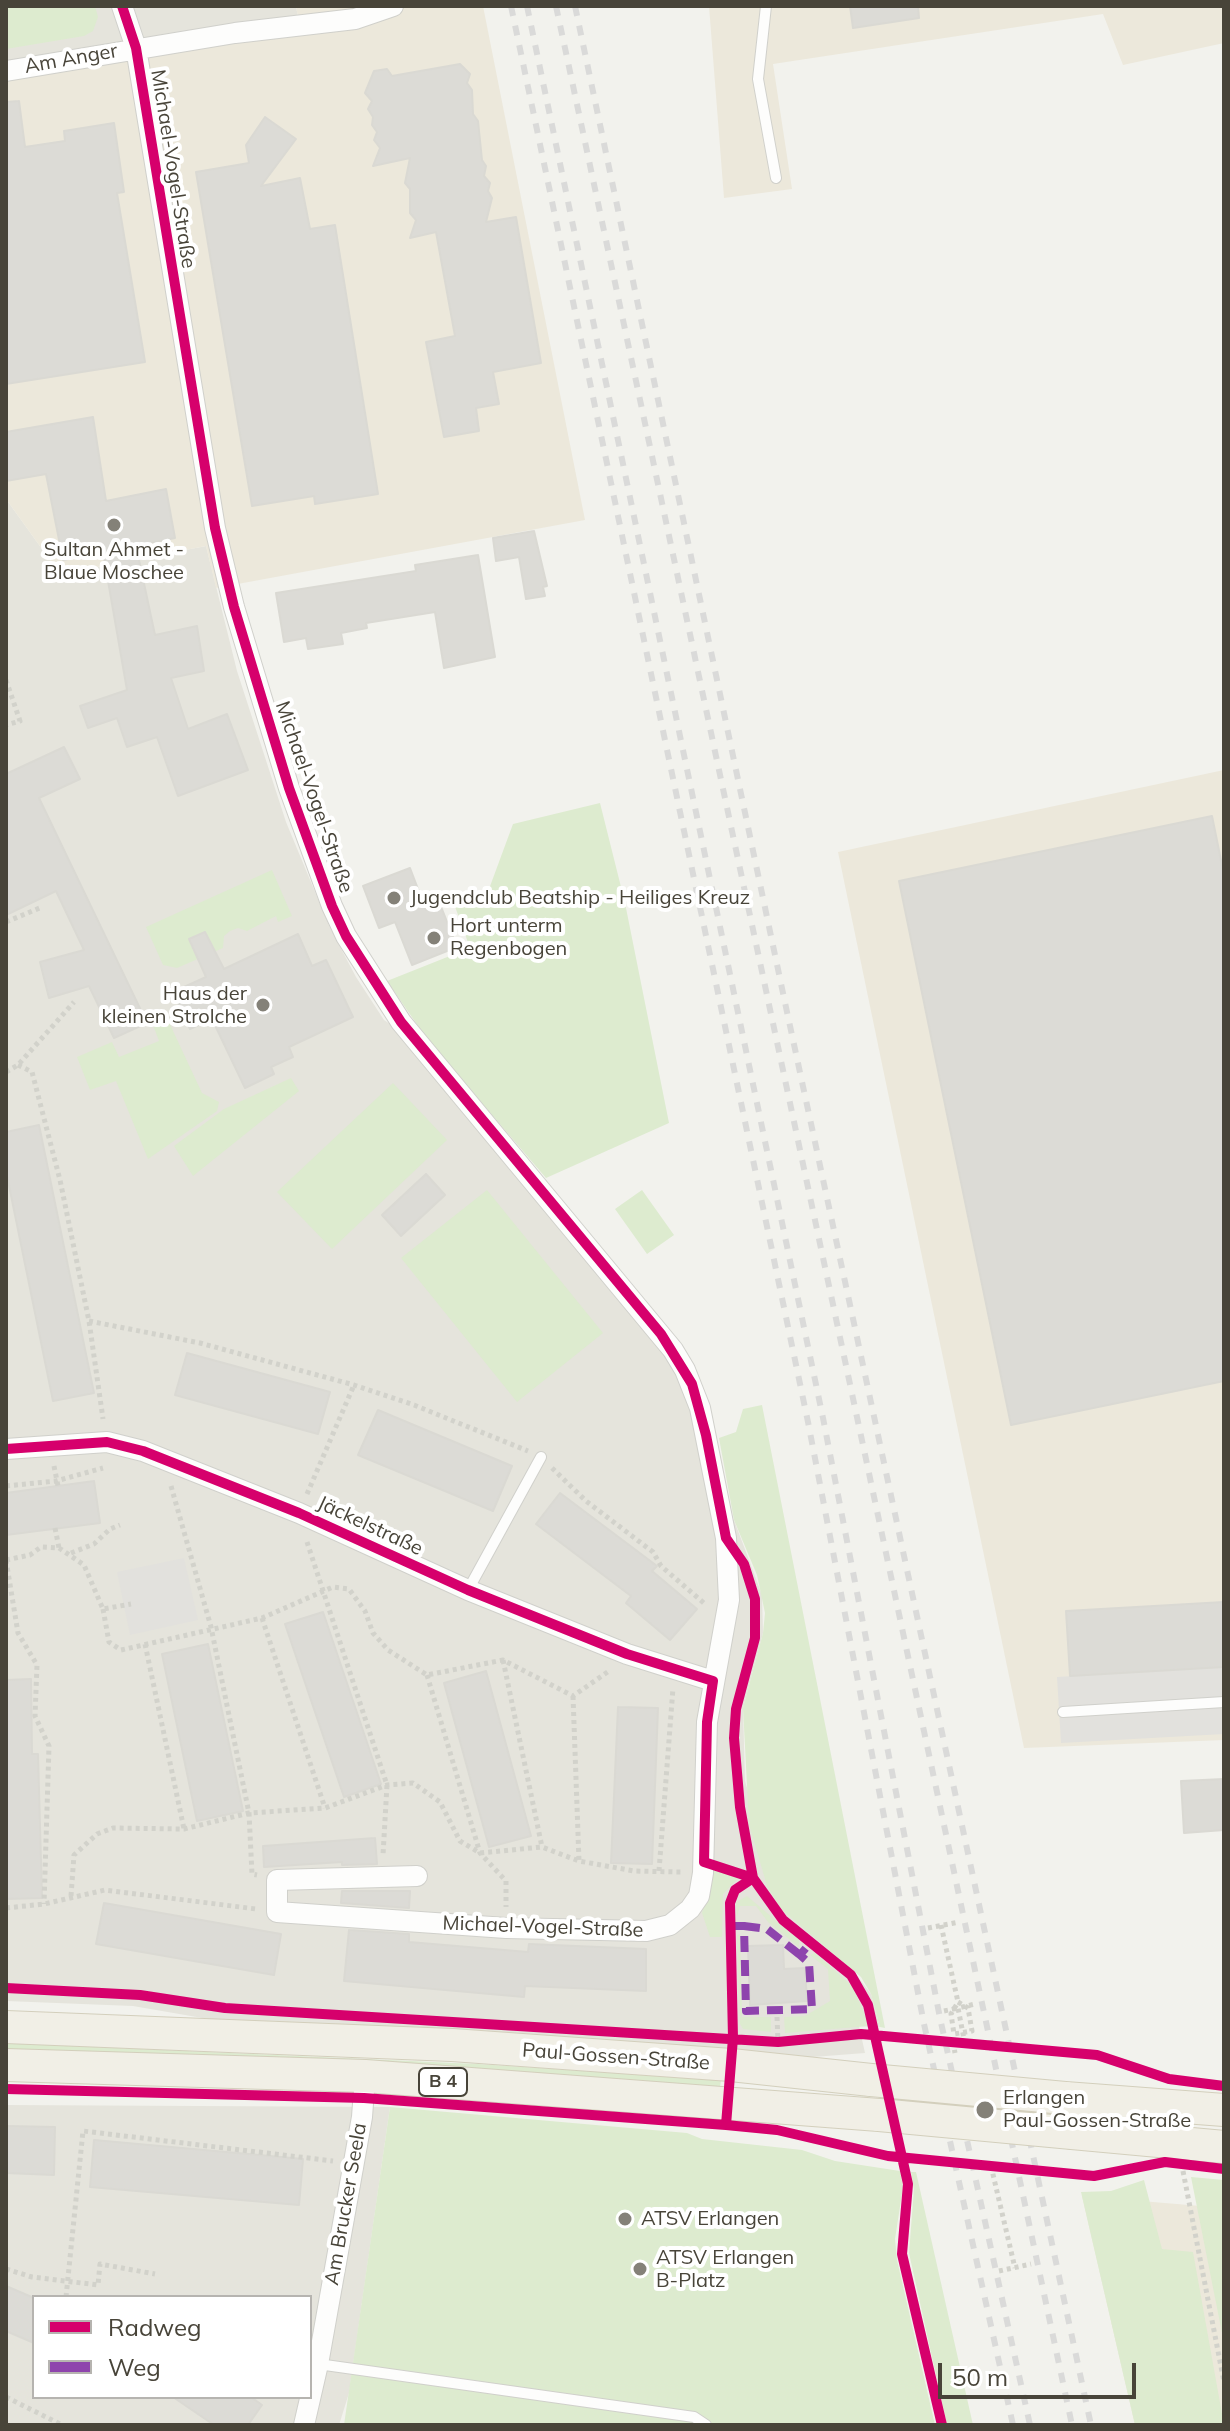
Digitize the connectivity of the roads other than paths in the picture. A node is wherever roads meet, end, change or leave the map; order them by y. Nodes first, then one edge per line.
1 (122, 6) edge
2 (393, 6) edge
3 (766, 6) edge
4 (136, 48) junction
5 (6, 71) edge
6 (776, 178) dead end
7 (6, 1449) edge
8 (541, 1457) road end
9 (468, 1590) junction
10 (713, 1681) junction
11 (1224, 1702) edge
12 (1063, 1712) dead end
13 (417, 1876) dead end
14 (9, 2024) edge
15 (6, 2065) edge
16 (365, 2076) junction
17 (1224, 2110) edge
18 (1224, 2147) edge
19 (318, 2364) junction
20 (312, 2390) edge
21 (310, 2399) edge
22 (304, 2425) edge
23 (706, 2425) edge

1 - 4 street, Michael-Vogel-Straße
2 - 4 street, Am Anger
3 - 6 lane
4 - 5 street, Am Anger
4 - 10 street, Michael-Vogel-Straße
7 - 9 street, Jäckelstraße
8 - 9 lane
9 - 10 street, Jäckelstraße
10 - 13 street, Michael-Vogel-Straße
11 - 12 lane
14 - 17 main road, Paul-Gossen-Straße / B 4, bridge
15 - 16 main road, Paul-Gossen-Straße / B 4
16 - 18 main road, Paul-Gossen-Straße / B 4, bridge
16 - 19 street, Am Brucker Seela
19 - 20 street, Am Brucker Seela
19 - 23 lane
21 - 22 street, Am Brucker Seela

